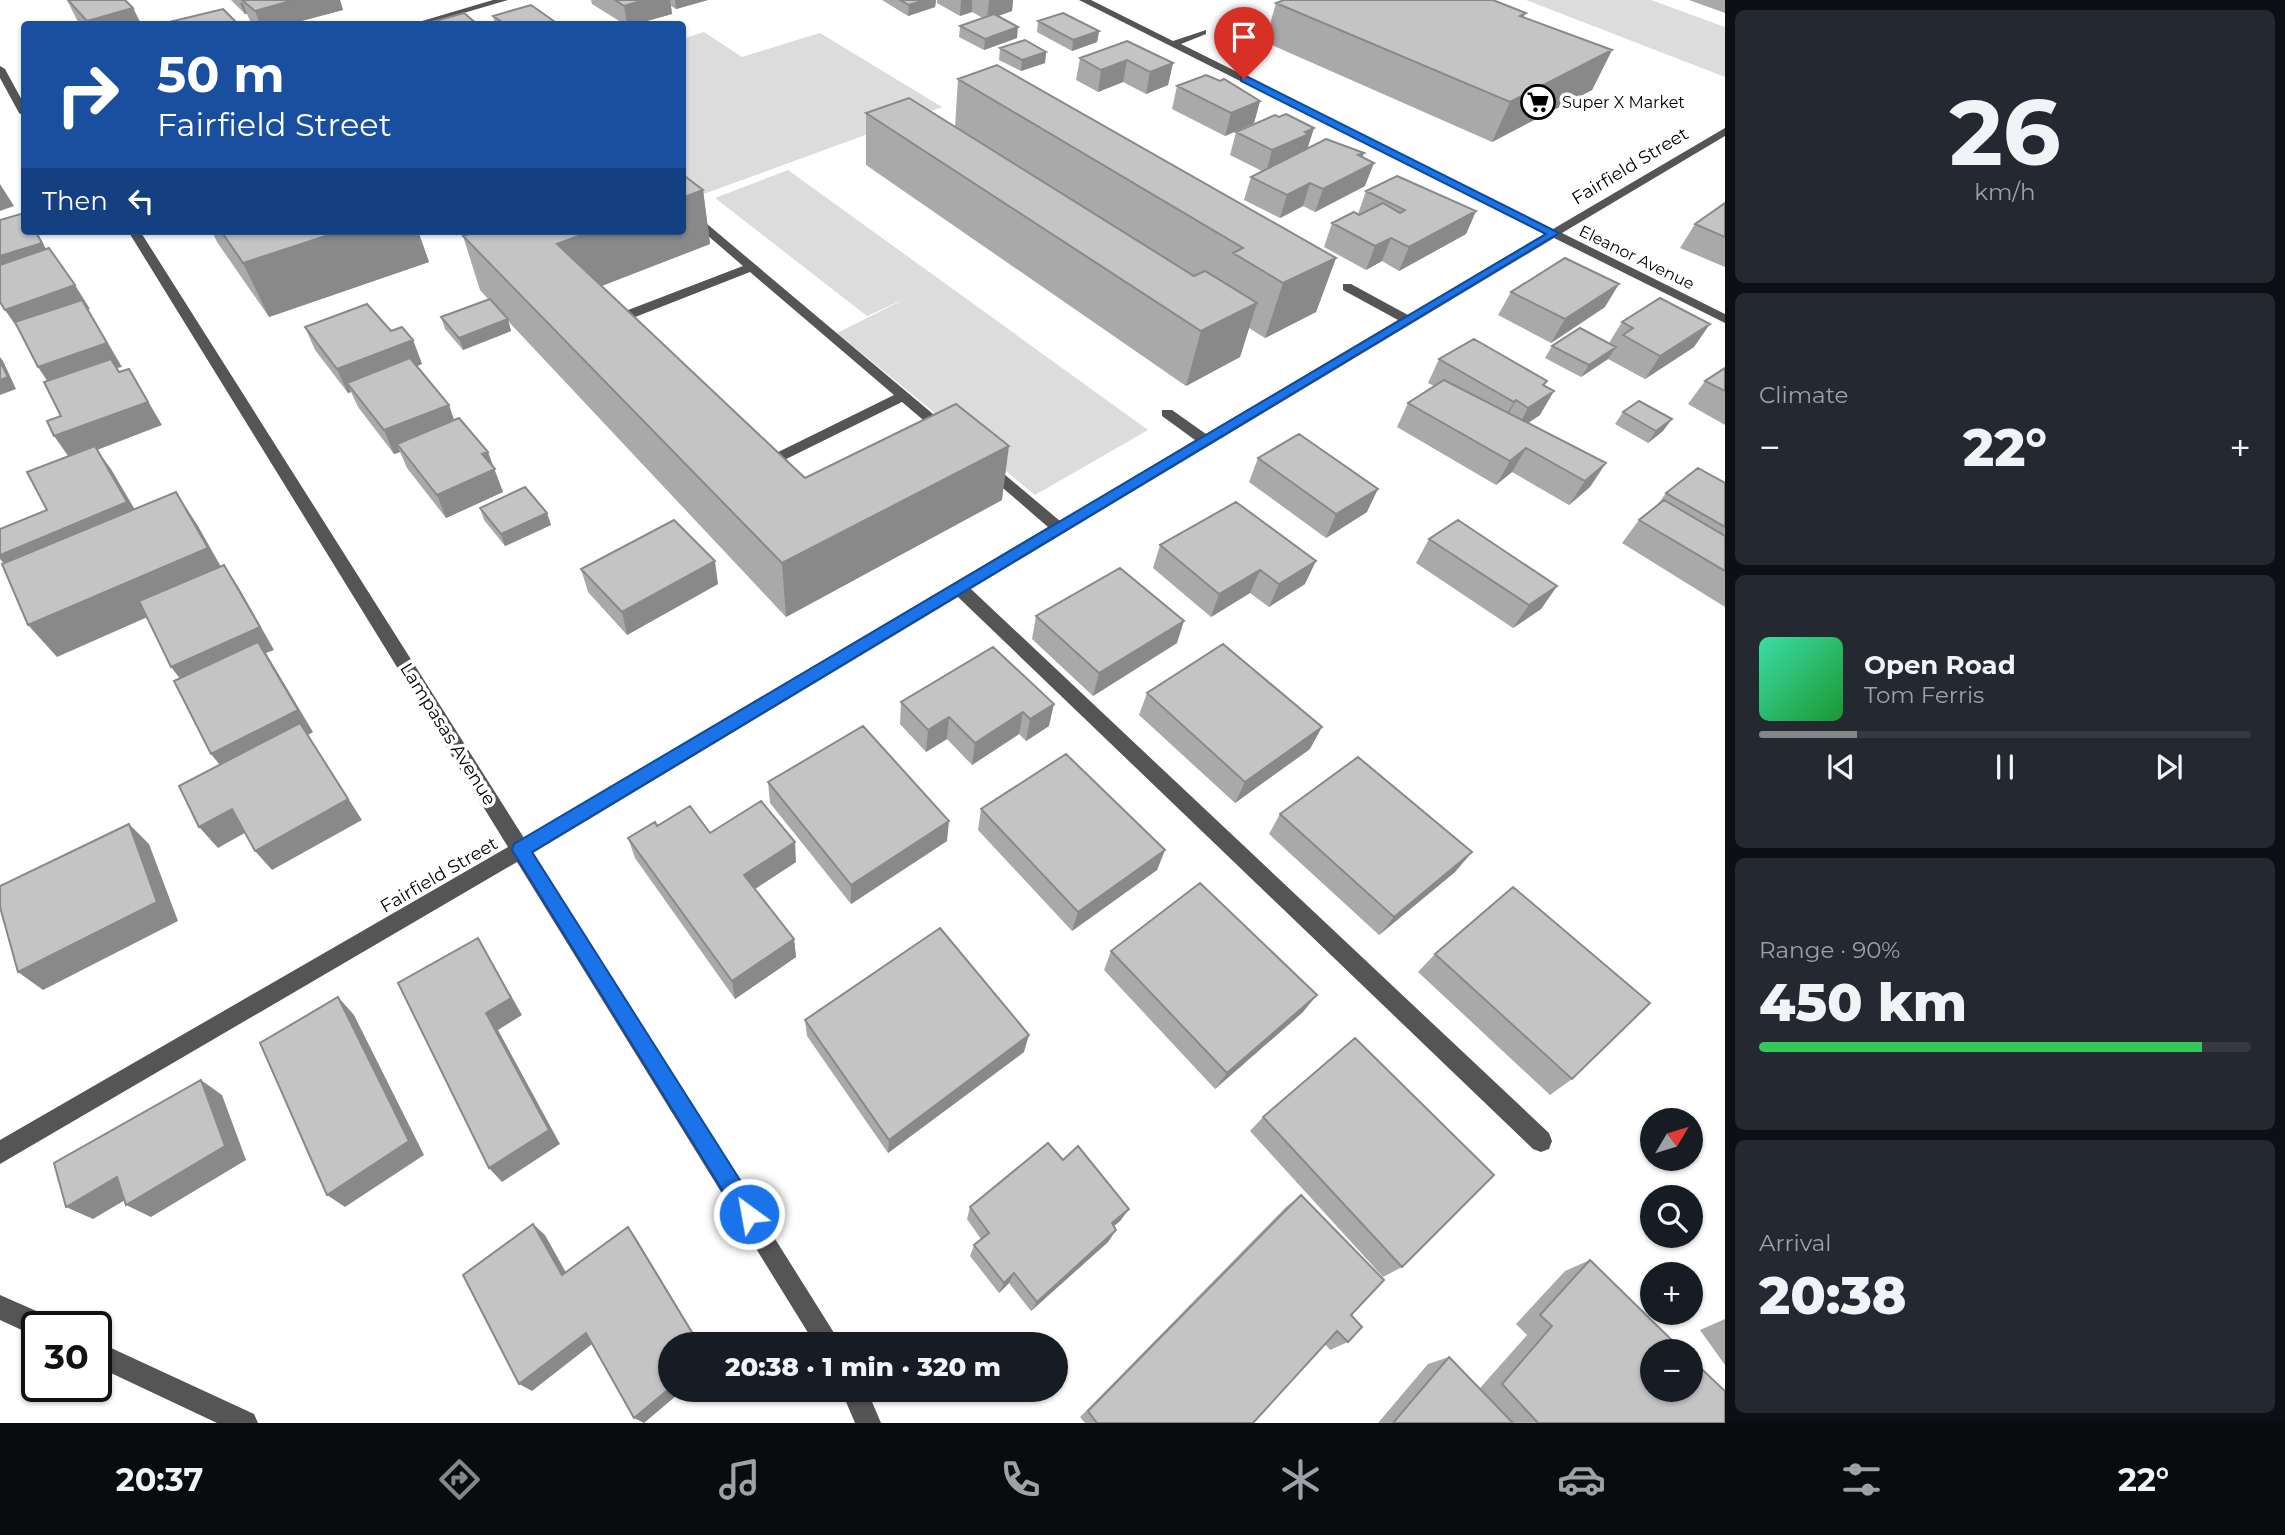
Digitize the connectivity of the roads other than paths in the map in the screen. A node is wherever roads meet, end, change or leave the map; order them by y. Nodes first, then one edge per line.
1 (503, 0) edge
2 (1084, 0) edge
3 (428, 21) edge
4 (1203, 32) dead end
5 (1173, 44) junction
6 (0, 69) edge
7 (21, 108) edge
8 (1725, 131) edge
9 (696, 220) edge
10 (1554, 233) junction
11 (137, 235) edge
12 (751, 267) junction
13 (1347, 287) dead end
14 (620, 318) edge
15 (1725, 318) edge
16 (1408, 320) junction
17 (903, 396) junction
18 (1167, 413) dead end
19 (955, 440) edge
20 (1206, 441) junction
21 (976, 458) edge
22 (769, 462) edge
23 (1059, 528) junction
24 (959, 588) junction
25 (521, 850) junction
26 (1541, 1141) dead end
27 (0, 1153) edge
28 (0, 1307) edge
29 (21, 1317) edge
30 (822, 1332) edge
31 (112, 1361) edge
32 (859, 1402) edge
33 (245, 1423) edge
34 (868, 1423) edge

1 - 3 street
2 - 5 street, Eleanor Avenue
4 - 5 street
5 - 10 street, Eleanor Avenue
6 - 7 street
8 - 10 street, Fairfield Street
9 - 12 street
10 - 15 street, Eleanor Avenue
10 - 16 street, Fairfield Street
11 - 25 street, Lampasas Avenue
12 - 14 street
12 - 17 street
13 - 16 street
16 - 20 street, Fairfield Street
17 - 19 street
17 - 22 street
18 - 20 street
20 - 23 street, Fairfield Street
21 - 23 street
23 - 24 street, Fairfield Street
24 - 25 street, Fairfield Street
24 - 26 street
25 - 27 street, Fairfield Street
25 - 30 street, Lampasas Avenue
28 - 29 street
31 - 33 street
32 - 34 street

